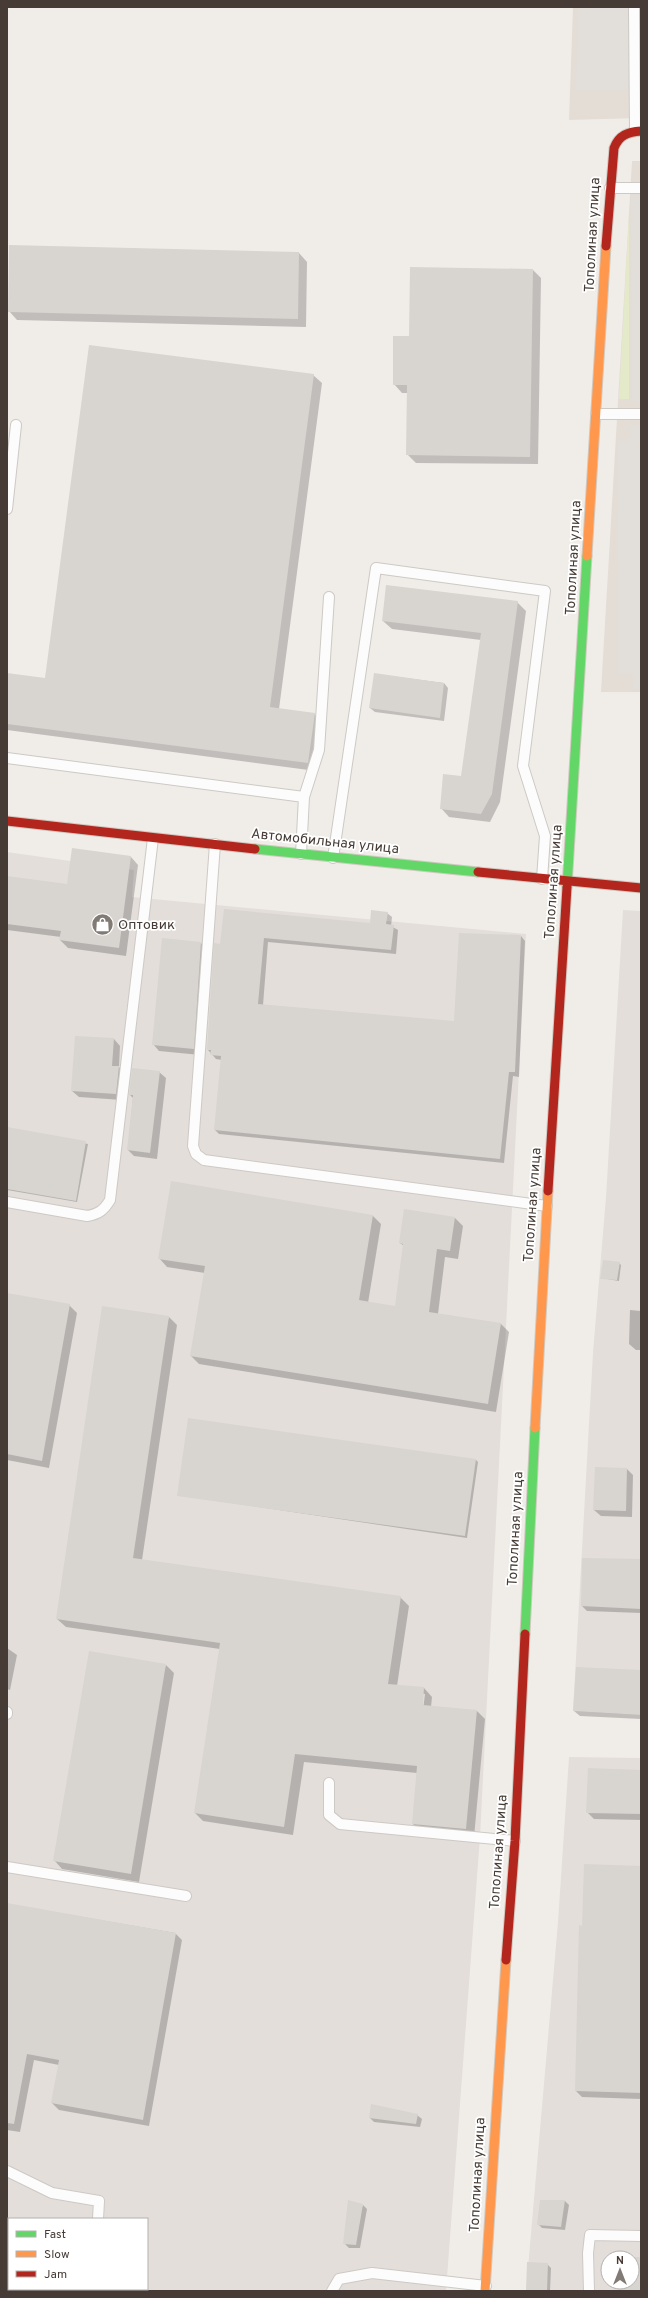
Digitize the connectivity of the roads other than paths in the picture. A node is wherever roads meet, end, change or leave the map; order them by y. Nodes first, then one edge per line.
1 (634, 7) edge
2 (638, 90) edge
3 (636, 131) edge
4 (610, 188) junction
5 (641, 188) edge
6 (596, 414) junction
7 (641, 414) edge
8 (16, 425) dead end
9 (7, 509) edge
10 (329, 597) dead end
11 (7, 758) edge
12 (304, 797) junction
13 (7, 821) edge
14 (153, 838) junction
15 (214, 844) junction
16 (301, 854) junction
17 (333, 858) junction
18 (542, 879) junction
19 (568, 882) junction
20 (641, 888) edge
21 (7, 1202) edge
22 (547, 1206) junction
23 (329, 1783) dead end
24 (515, 1841) junction
25 (7, 1867) edge
26 (186, 1896) dead end
27 (7, 2171) edge
28 (98, 2218) edge
29 (641, 2236) edge
30 (485, 2288) edge
31 (332, 2291) edge
32 (589, 2291) edge

1 - 2 lane
2 - 3 lane
3 - 4 street, Тополиная улица
4 - 5 lane
4 - 6 street, Тополиная улица
6 - 7 lane
6 - 19 street, Тополиная улица
8 - 9 lane
10 - 12 lane
11 - 12 lane
12 - 16 lane
13 - 14 street, Автомобильная улица
14 - 15 street, Автомобильная улица
14 - 21 lane
15 - 16 street, Автомобильная улица
15 - 22 lane
16 - 17 street, Автомобильная улица
17 - 18 street, Автомобильная улица
17 - 18 lane
18 - 19 street, Автомобильная улица
19 - 20 street, Автомобильная улица
19 - 22 street, Тополиная улица
22 - 24 street, Тополиная улица
23 - 24 lane
24 - 30 street, Тополиная улица
25 - 26 lane
27 - 28 lane
29 - 32 lane
30 - 31 lane

